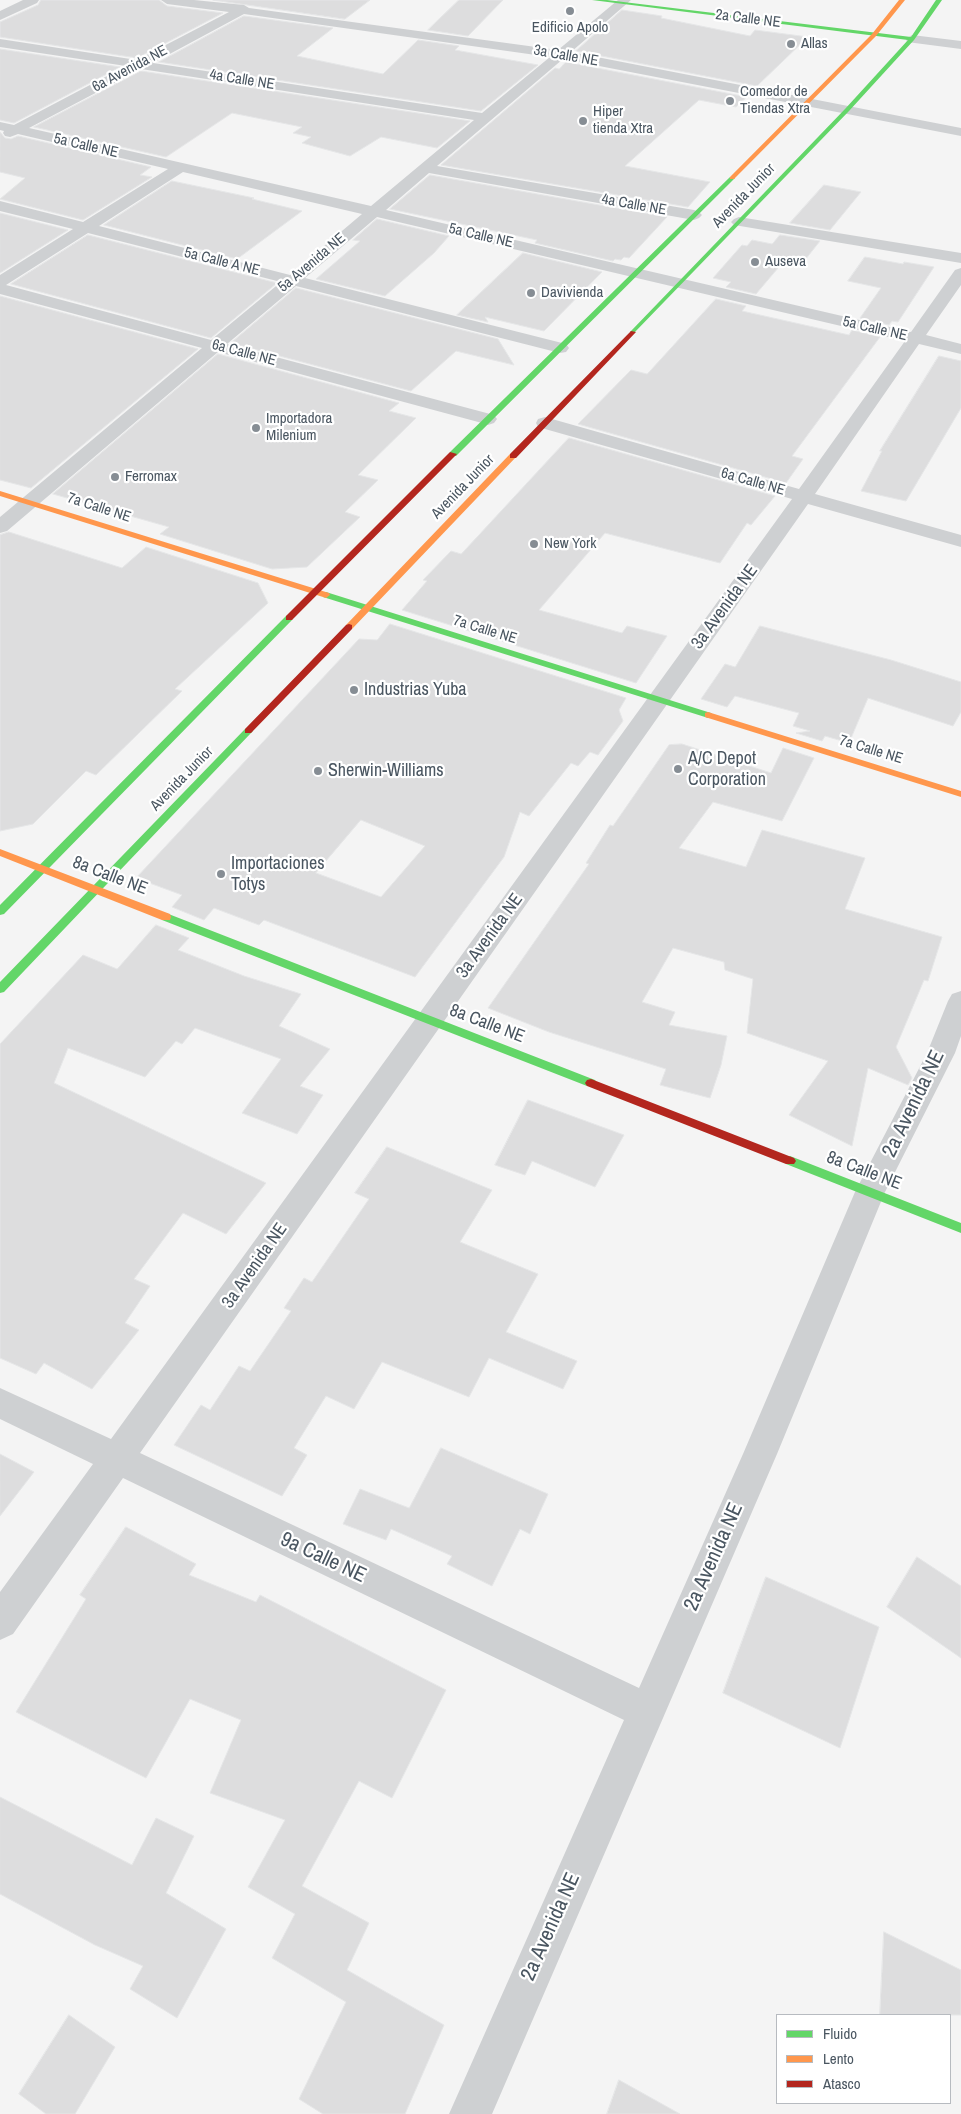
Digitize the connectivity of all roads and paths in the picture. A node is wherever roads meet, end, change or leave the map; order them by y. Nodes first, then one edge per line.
1 (33, 0) edge
2 (167, 0) edge
3 (260, 0) edge
4 (595, 0) edge
5 (902, 0) edge
6 (939, 0) edge
7 (623, 2) edge
8 (241, 10) junction
9 (0, 16) edge
10 (874, 35) junction
11 (912, 40) junction
12 (0, 43) edge
13 (961, 46) edge
14 (560, 54) junction
15 (138, 64) junction
16 (808, 103) junction
17 (847, 110) junction
18 (485, 118) junction
19 (0, 126) edge
20 (16, 130) junction
21 (961, 132) edge
22 (0, 139) edge
23 (180, 168) junction
24 (425, 168) junction
25 (0, 206) edge
26 (374, 211) junction
27 (694, 215) junction
28 (740, 222) junction
29 (86, 228) junction
30 (961, 258) edge
31 (637, 272) junction
32 (961, 273) edge
33 (293, 280) junction
34 (0, 282) edge
35 (681, 283) junction
36 (0, 288) edge
37 (915, 338) junction
38 (215, 345) junction
39 (560, 348) junction
40 (961, 349) edge
41 (488, 419) junction
42 (545, 423) junction
43 (0, 493) edge
44 (804, 496) junction
45 (29, 502) junction
46 (0, 527) edge
47 (961, 541) edge
48 (314, 592) junction
49 (367, 608) junction
50 (659, 700) junction
51 (961, 794) edge
52 (0, 852) edge
53 (42, 869) junction
54 (96, 890) junction
55 (0, 911) edge
56 (0, 989) edge
57 (961, 1001) edge
58 (430, 1020) junction
59 (870, 1192) junction
60 (961, 1228) edge
61 (0, 1403) edge
62 (117, 1460) junction
63 (0, 1622) edge
64 (646, 1711) junction
65 (470, 2114) edge

1 - 9 street
2 - 8 street, 3a Calle NE
3 - 8 street, 6a Avenida NE
4 - 7 main road, 2a Calle NE
5 - 10 main road, Avenida Junior
6 - 11 main road, Avenida Junior
7 - 10 main road, 2a Calle NE
7 - 14 street, 5a Avenida NE
8 - 14 street, 3a Calle NE
8 - 15 street, 6a Avenida NE
10 - 11 main road, 2a Calle NE
10 - 16 main road, Avenida Junior
11 - 13 street, 2a Calle NE
11 - 17 main road, Avenida Junior
12 - 15 street, 4a Calle NE
14 - 16 street, 3a Calle NE
14 - 18 street, 5a Avenida NE
15 - 18 street, 4a Calle NE
15 - 20 street, 6a Avenida NE
16 - 17 street, 3a Calle NE
16 - 27 main road, Avenida Junior
17 - 21 street, 3a Calle NE
17 - 28 main road, Avenida Junior
18 - 24 street, 5a Avenida NE
19 - 20 street, 5a Calle NE
20 - 22 street, 6a Avenida NE
20 - 23 street, 5a Calle NE
23 - 26 street, 5a Calle NE
23 - 29 street
24 - 26 street, 5a Avenida NE
24 - 27 street, 4a Calle NE
25 - 29 street, 5a Calle A NE
26 - 31 street, 5a Calle NE
26 - 33 street, 5a Avenida NE
27 - 31 main road, Avenida Junior
28 - 30 street
28 - 35 main road, Avenida Junior
29 - 33 street, 5a Calle A NE
29 - 34 street
31 - 35 street, 5a Calle NE
31 - 39 main road, Avenida Junior
32 - 37 street, 3a Avenida NE
33 - 38 street, 5a Avenida NE
33 - 39 street, 5a Calle A NE
35 - 37 street, 5a Calle NE
35 - 42 main road, Avenida Junior
36 - 38 street, 6a Calle NE
37 - 40 street, 5a Calle NE
37 - 44 street, 3a Avenida NE
38 - 41 street, 6a Calle NE
38 - 45 street, 5a Avenida NE
39 - 41 main road, Avenida Junior
41 - 48 main road, Avenida Junior
42 - 44 street, 6a Calle NE
42 - 49 main road, Avenida Junior
43 - 45 main road, 7a Calle NE
44 - 47 street, 6a Calle NE
44 - 50 street, 3a Avenida NE
45 - 46 street, 5a Avenida NE
45 - 48 main road, 7a Calle NE
48 - 49 main road, 7a Calle NE
48 - 53 main road, Avenida Junior
49 - 50 main road, 7a Calle NE
49 - 54 main road, Avenida Junior
50 - 51 main road, 7a Calle NE
50 - 58 street, 3a Avenida NE
52 - 53 main road, 8a Calle NE
53 - 54 main road, 8a Calle NE
53 - 55 main road, Avenida Junior
54 - 56 main road, Avenida Junior
54 - 58 main road, 8a Calle NE
57 - 59 street, 2a Avenida NE
58 - 59 main road, 8a Calle NE
58 - 62 street, 3a Avenida NE
59 - 60 main road, 8a Calle NE
59 - 64 street, 2a Avenida NE
61 - 62 street, 9a Calle NE
62 - 63 street, 3a Avenida NE
62 - 64 street, 9a Calle NE
64 - 65 street, 2a Avenida NE

